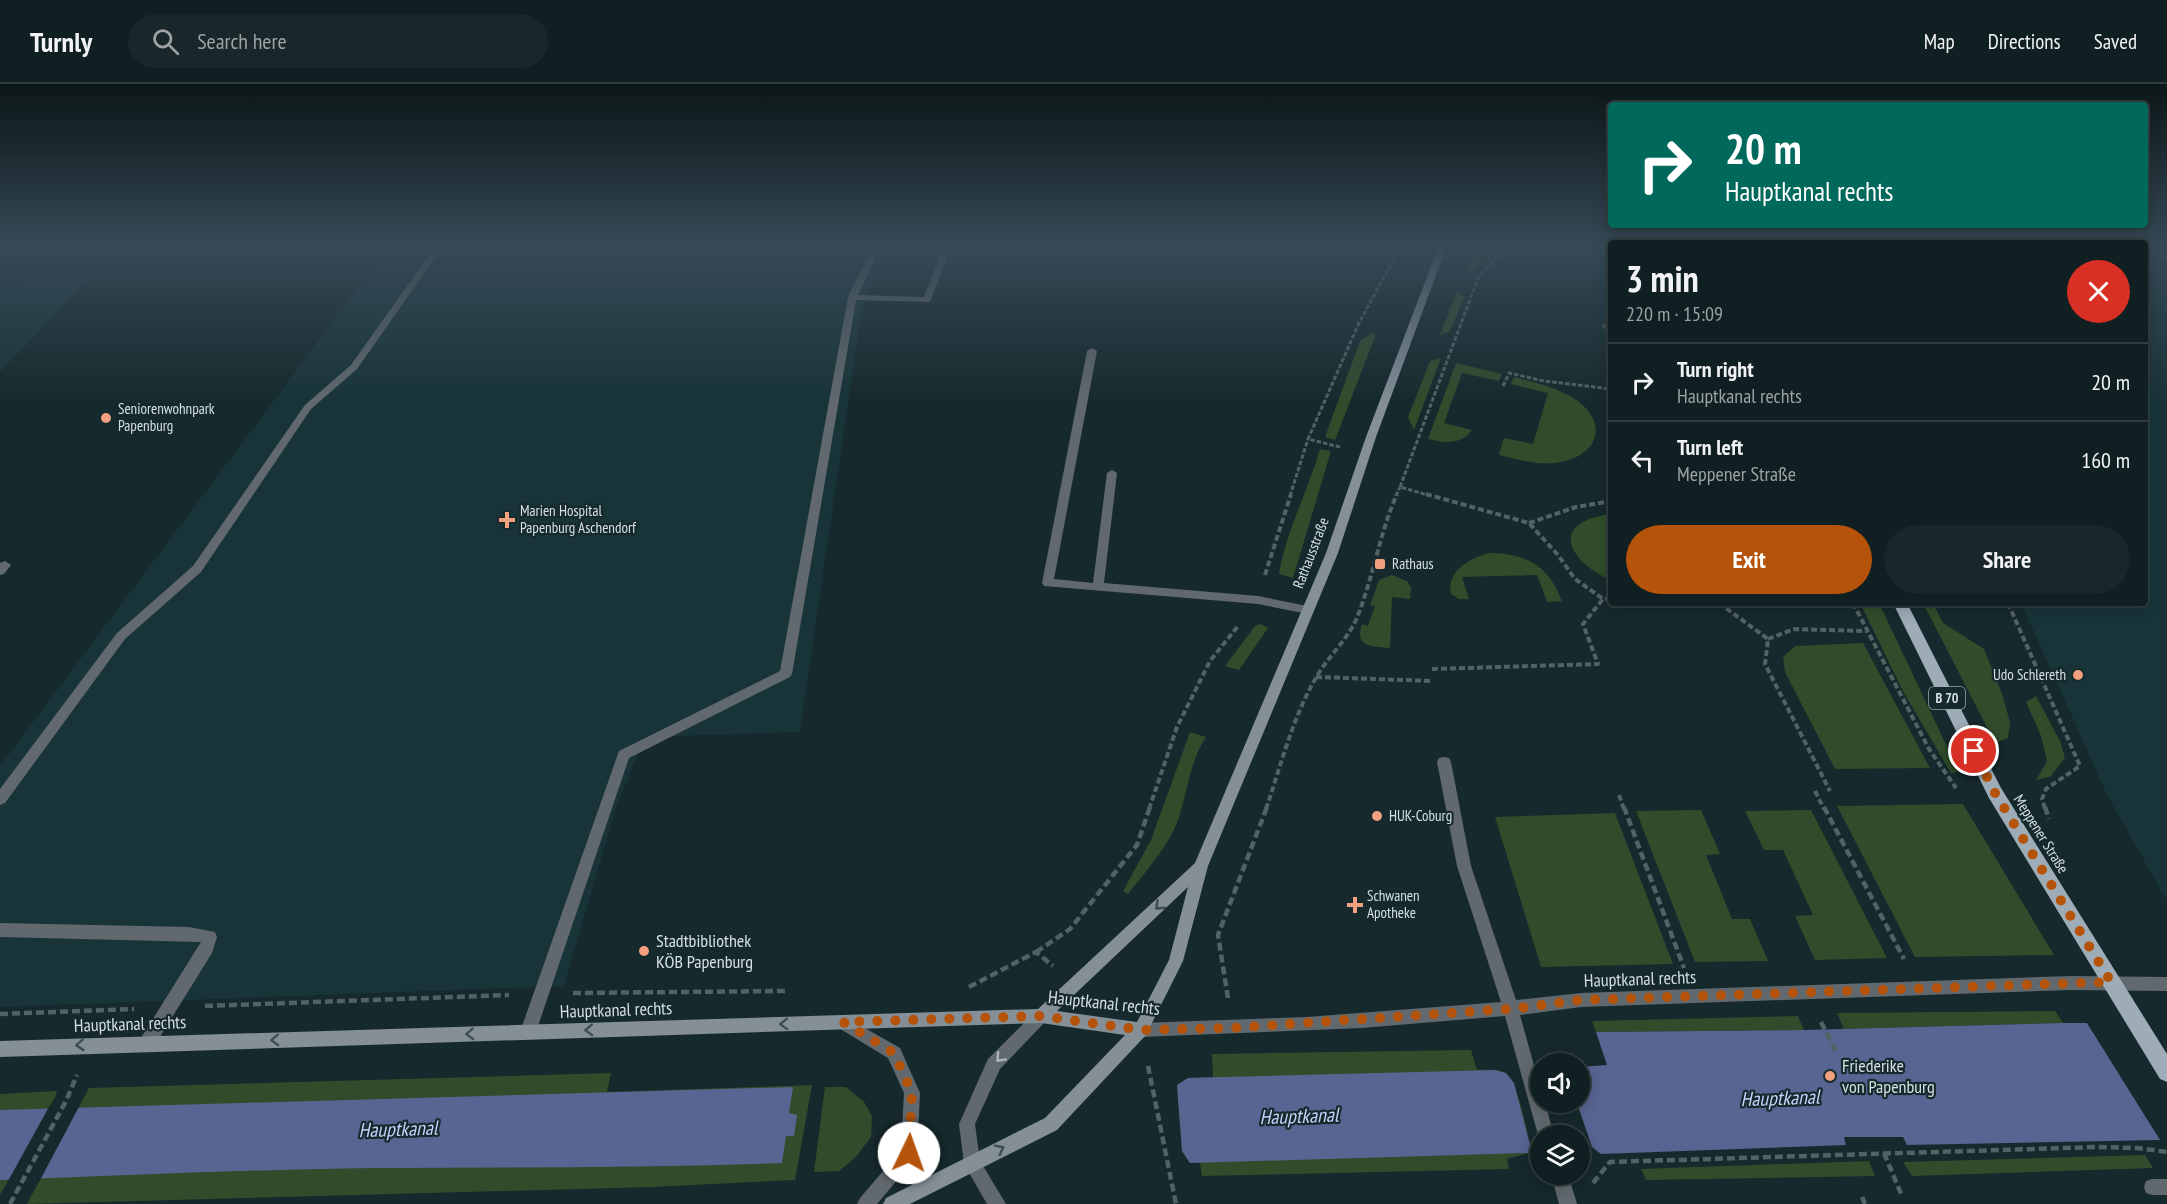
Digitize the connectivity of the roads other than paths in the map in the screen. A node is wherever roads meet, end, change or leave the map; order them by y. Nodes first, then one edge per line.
1 (401, 300) edge
2 (851, 300) edge
3 (1422, 300) edge
4 (1092, 351) dead end
5 (1112, 473) dead end
6 (1098, 587) junction
7 (1902, 606) edge
8 (1308, 610) junction
9 (1444, 762) dead end
10 (0, 799) edge
11 (1201, 866) junction
12 (0, 930) edge
13 (2111, 982) junction
14 (2167, 984) edge
15 (1511, 1009) junction
16 (1041, 1016) junction
17 (843, 1022) junction
18 (1142, 1030) junction
19 (528, 1032) junction
20 (147, 1043) junction
21 (0, 1049) edge
22 (2167, 1072) edge
23 (1543, 1125) edge
24 (972, 1164) junction
25 (1562, 1185) edge
26 (866, 1204) edge
27 (892, 1204) edge
28 (997, 1204) edge
29 (1568, 1204) edge

1 - 10 street
2 - 19 street
3 - 8 street, Rathausstraße
4 - 6 street
5 - 6 street
6 - 8 street
7 - 13 main road, Meppener Straße / B 70
8 - 11 street, Rathausstraße
9 - 15 street
11 -> 16 street, Rathausstraße
11 - 18 street, Rathausstraße
12 - 20 street
13 - 14 street, Hauptkanal rechts
13 - 15 street, Hauptkanal rechts
13 - 22 main road, B 70
15 - 18 street, Hauptkanal rechts
15 - 23 street
16 - 17 street, Hauptkanal rechts
16 - 18 street, Hauptkanal rechts
16 -> 24 street
17 -> 19 street, Hauptkanal rechts
17 - 26 street
24 -> 18 street, Rathausstraße
19 -> 20 street, Hauptkanal rechts
20 -> 21 street, Hauptkanal rechts
24 - 27 street, Rathausstraße
24 - 28 street
25 - 29 street

